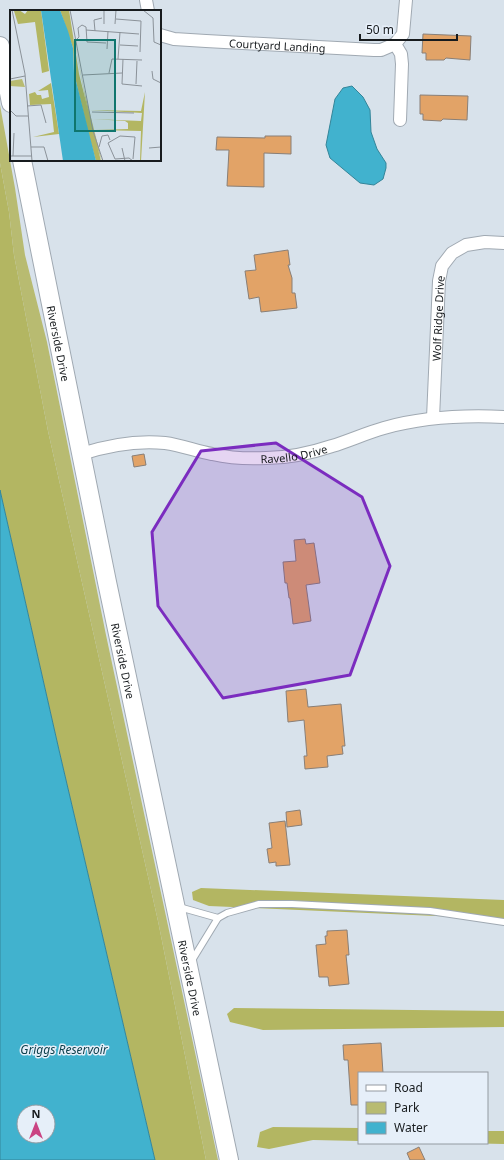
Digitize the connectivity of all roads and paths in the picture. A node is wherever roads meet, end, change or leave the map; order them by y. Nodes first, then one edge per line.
1 (146, 0) edge
2 (406, 0) edge
3 (148, 10) edge
4 (161, 35) edge
5 (395, 44) junction
6 (0, 46) edge
7 (10, 98) edge
8 (400, 120) dead end
9 (22, 161) edge
10 (504, 243) edge
11 (504, 417) edge
12 (433, 418) junction
13 (81, 454) junction
14 (175, 906) junction
15 (218, 918) junction
16 (504, 922) edge
17 (188, 966) junction
18 (229, 1160) edge

1 - 3 street
2 - 5 street
4 - 5 street, Courtyard Landing
5 - 8 street
6 - 7 main road
9 - 13 main road, Riverside Drive
10 - 12 street, Wolf Ridge Drive
11 - 12 street, Ravello Drive
12 - 13 street, Ravello Drive
13 - 14 main road, Riverside Drive
14 - 15 lane
14 - 17 main road, Riverside Drive
15 - 16 lane
15 - 17 lane
17 - 18 main road, Riverside Drive

